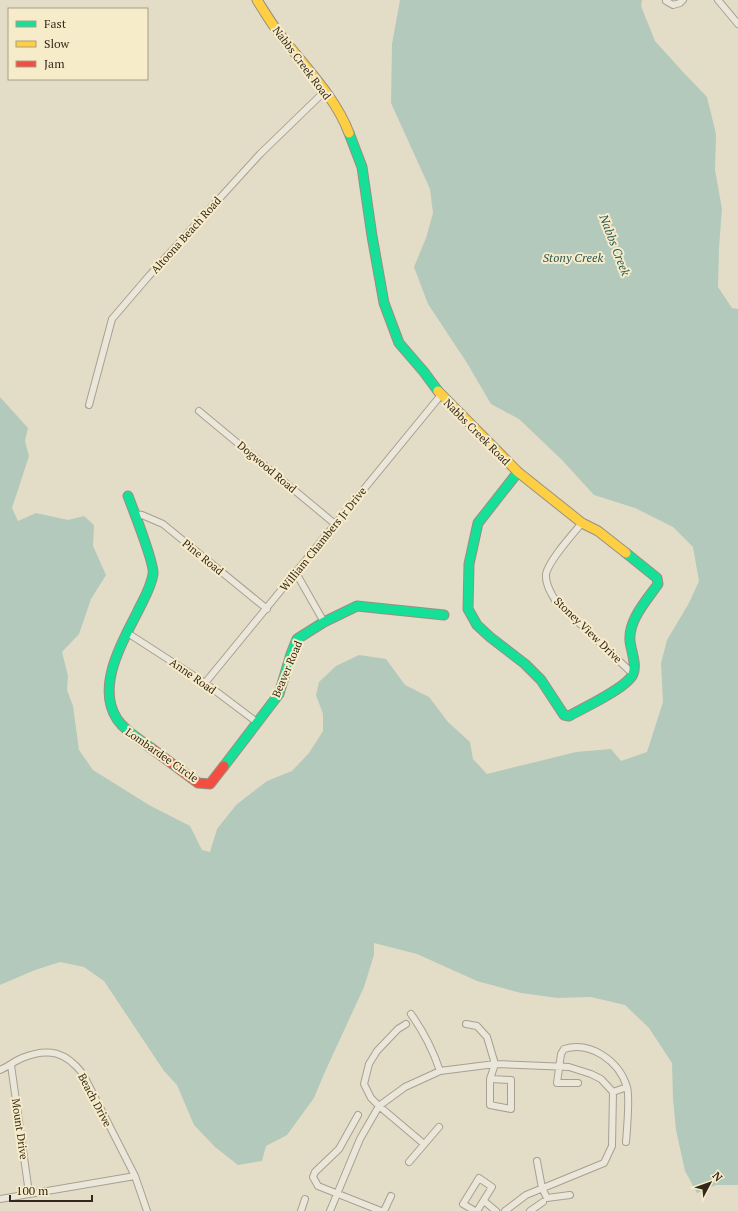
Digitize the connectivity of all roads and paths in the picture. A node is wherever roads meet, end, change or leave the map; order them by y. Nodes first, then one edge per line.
1 (257, 0) edge
2 (683, 0) edge
3 (718, 0) edge
4 (666, 1) dead end
5 (738, 24) edge
6 (325, 91) junction
7 (440, 395) junction
8 (89, 405) dead end
9 (199, 411) dead end
10 (518, 472) junction
11 (128, 496) dead end
12 (134, 514) junction
13 (582, 523) junction
14 (335, 524) junction
15 (296, 573) junction
16 (267, 609) junction
17 (444, 615) dead end
18 (324, 622) junction
19 (126, 632) junction
20 (633, 674) junction
21 (205, 683) junction
22 (258, 723) junction
23 (210, 784) joint
24 (411, 1014) dead end
25 (406, 1024) dead end
26 (466, 1024) dead end
27 (495, 1064) junction
28 (12, 1065) junction
29 (558, 1067) junction
30 (0, 1070) edge
31 (440, 1071) junction
32 (490, 1078) junction
33 (578, 1083) dead end
34 (627, 1088) junction
35 (613, 1092) junction
36 (379, 1106) junction
37 (358, 1115) dead end
38 (439, 1127) dead end
39 (626, 1142) dead end
40 (424, 1144) junction
41 (537, 1161) dead end
42 (409, 1162) dead end
43 (134, 1176) junction
44 (542, 1188) junction
45 (29, 1193) junction
46 (337, 1193) junction
47 (570, 1195) dead end
48 (391, 1196) dead end
49 (0, 1198) edge
50 (305, 1199) dead end
51 (484, 1201) junction
52 (543, 1202) dead end
53 (148, 1211) edge
54 (301, 1211) edge
55 (330, 1211) edge
56 (383, 1211) edge
57 (476, 1211) edge
58 (496, 1211) edge
59 (505, 1211) edge
60 (530, 1211) edge

1 - 6 street, Nabbs Creek Road
2 - 4 street
3 - 5 street
6 - 7 street, Nabbs Creek Road
6 - 8 street, Altoona Beach Road
7 - 10 street, Nabbs Creek Road
7 - 14 street, William Chambers Jr Drive
9 - 14 street, Dogwood Road
10 - 13 street, Nabbs Creek Road
10 - 20 street
11 - 12 street, Lombardee Circle
12 - 16 street, Pine Road
12 - 19 street, Lombardee Circle
13 - 20 street, Stoney View Drive
13 - 20 street, Nabbs Creek Road
14 - 15 street, William Chambers Jr Drive
15 - 16 street, William Chambers Jr Drive
15 - 18 street
16 - 21 street, William Chambers Jr Drive
17 - 18 street, Beaver Road
18 - 22 street, Beaver Road
19 - 21 street, Anne Road
19 - 23 street, Lombardee Circle
21 - 22 street, Anne Road
22 - 23 street, Beaver Road
24 - 31 street
25 - 36 street
26 - 27 street
27 - 29 street
27 - 31 street
27 - 32 street
28 - 30 street, Beach Drive
28 - 43 street, Beach Drive
28 - 45 street, Mount Drive
29 - 33 street
29 - 34 street
29 - 35 street
31 - 36 street
32 - 32 street
34 - 35 street
34 - 39 street
35 - 44 street
36 - 40 street
36 - 46 street
37 - 46 street
38 - 40 street
40 - 42 street
41 - 44 street
43 - 45 street
43 - 53 street, Beach Drive
44 - 47 street
44 - 59 street
45 - 49 street
46 - 55 street
46 - 56 street
48 - 56 street
50 - 54 street
51 - 57 street
51 - 57 street
51 - 58 street
52 - 60 street

